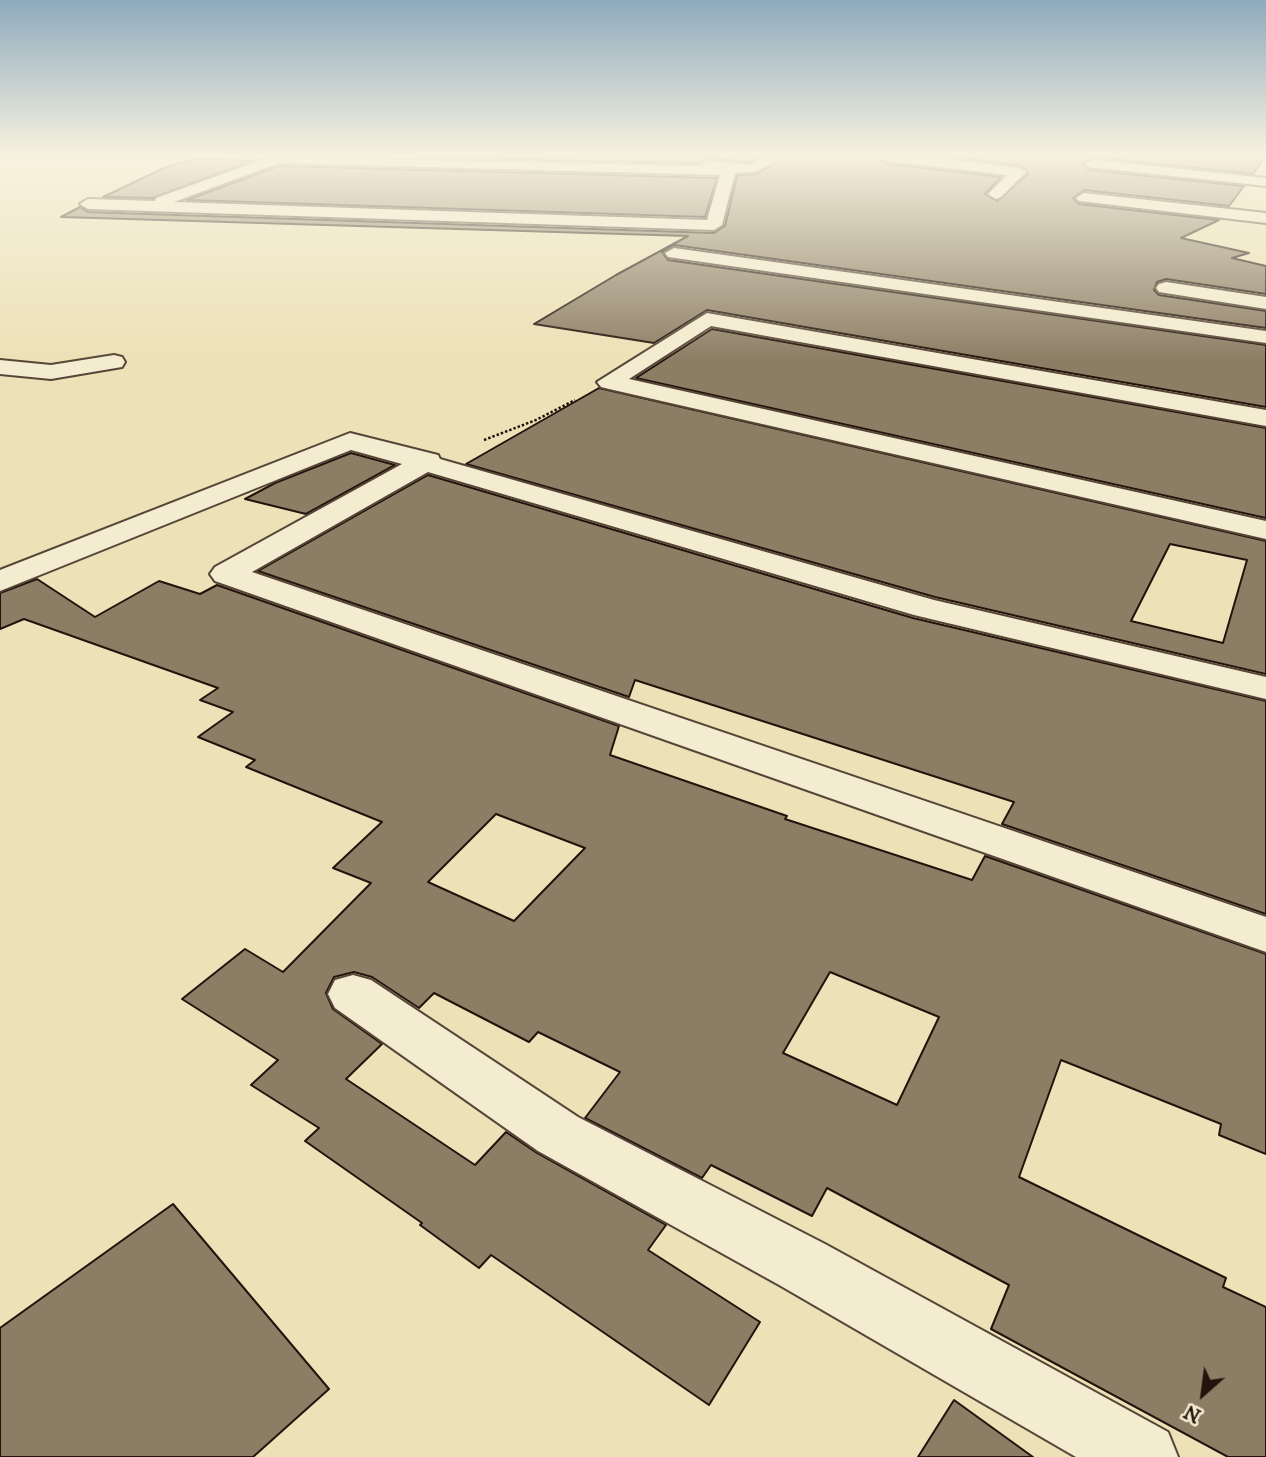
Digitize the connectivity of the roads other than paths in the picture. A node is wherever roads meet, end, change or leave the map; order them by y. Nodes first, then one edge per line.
1 (674, 253) dead end
2 (1166, 288) dead end
3 (1266, 303) edge
4 (1266, 337) edge
5 (114, 362) dead end
6 (0, 367) edge
7 (1266, 418) edge
8 (428, 461) junction
9 (1266, 530) edge
10 (0, 580) edge
11 (1266, 688) edge
12 (1266, 935) edge
13 (353, 995) dead end
14 (1143, 1457) edge

1 - 4 street
2 - 3 street
5 - 6 street
7 - 9 street
8 - 10 street
8 - 11 street
8 - 12 street
13 - 14 street

